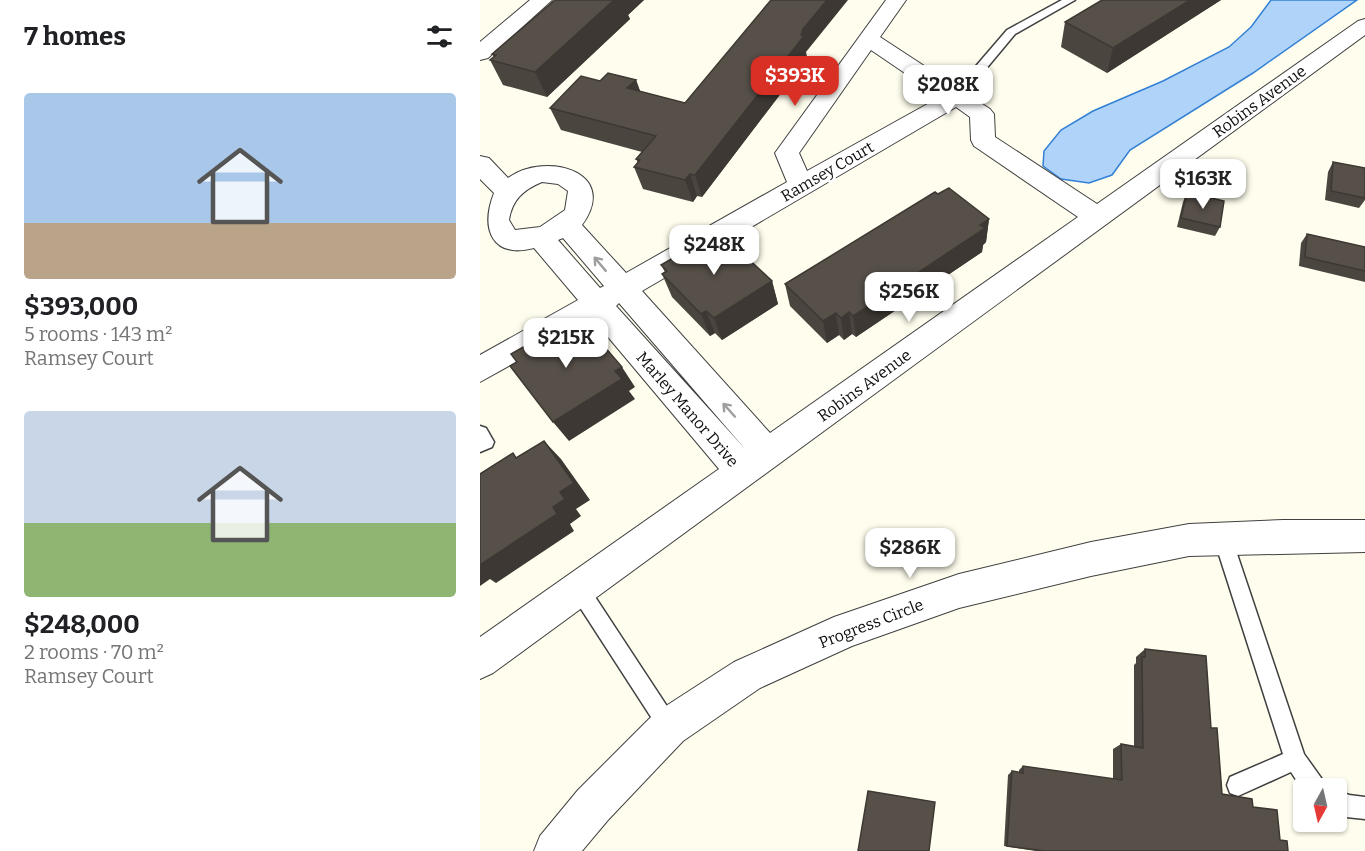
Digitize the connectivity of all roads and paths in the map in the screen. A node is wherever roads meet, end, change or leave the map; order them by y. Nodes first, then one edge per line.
1 (542, 0) edge
2 (896, 0) edge
3 (1070, 0) edge
4 (1365, 25) edge
5 (868, 39) junction
6 (480, 53) edge
7 (956, 97) junction
8 (480, 164) edge
9 (801, 185) junction
10 (501, 186) junction
11 (1097, 217) junction
12 (553, 231) junction
13 (609, 296) junction
14 (480, 370) edge
15 (480, 433) edge
16 (480, 446) edge
17 (768, 453) junction
18 (742, 472) junction
19 (1365, 536) edge
20 (1223, 539) junction
21 (579, 589) junction
22 (480, 660) edge
23 (669, 727) junction
24 (1295, 759) junction
25 (1306, 778) edge
26 (1238, 785) dead end
27 (1347, 806) edge
28 (1365, 808) edge
29 (555, 851) edge

1 - 6 street
2 - 5 street
3 - 7 lane
4 - 11 street, Robins Avenue
5 - 7 street
5 - 9 street
7 - 9 street, Ramsey Court
7 - 11 street
8 - 10 street
9 - 13 street, Ramsey Court
10 - 12 street
10 - 12 street
11 - 17 street, Robins Avenue
12 - 13 street, Marley Manor Drive
13 - 14 street, Ramsey Court
17 -> 13 street, Marley Manor Drive
13 - 18 street, Marley Manor Drive
15 - 16 lane
17 - 18 street, Robins Avenue
18 - 21 street, Robins Avenue
19 - 20 street, Progress Circle
20 - 23 street, Progress Circle
20 - 24 lane
21 - 22 street, Robins Avenue
21 - 23 lane
23 - 29 street, Progress Circle
24 - 25 lane
24 - 26 lane
27 - 28 lane

